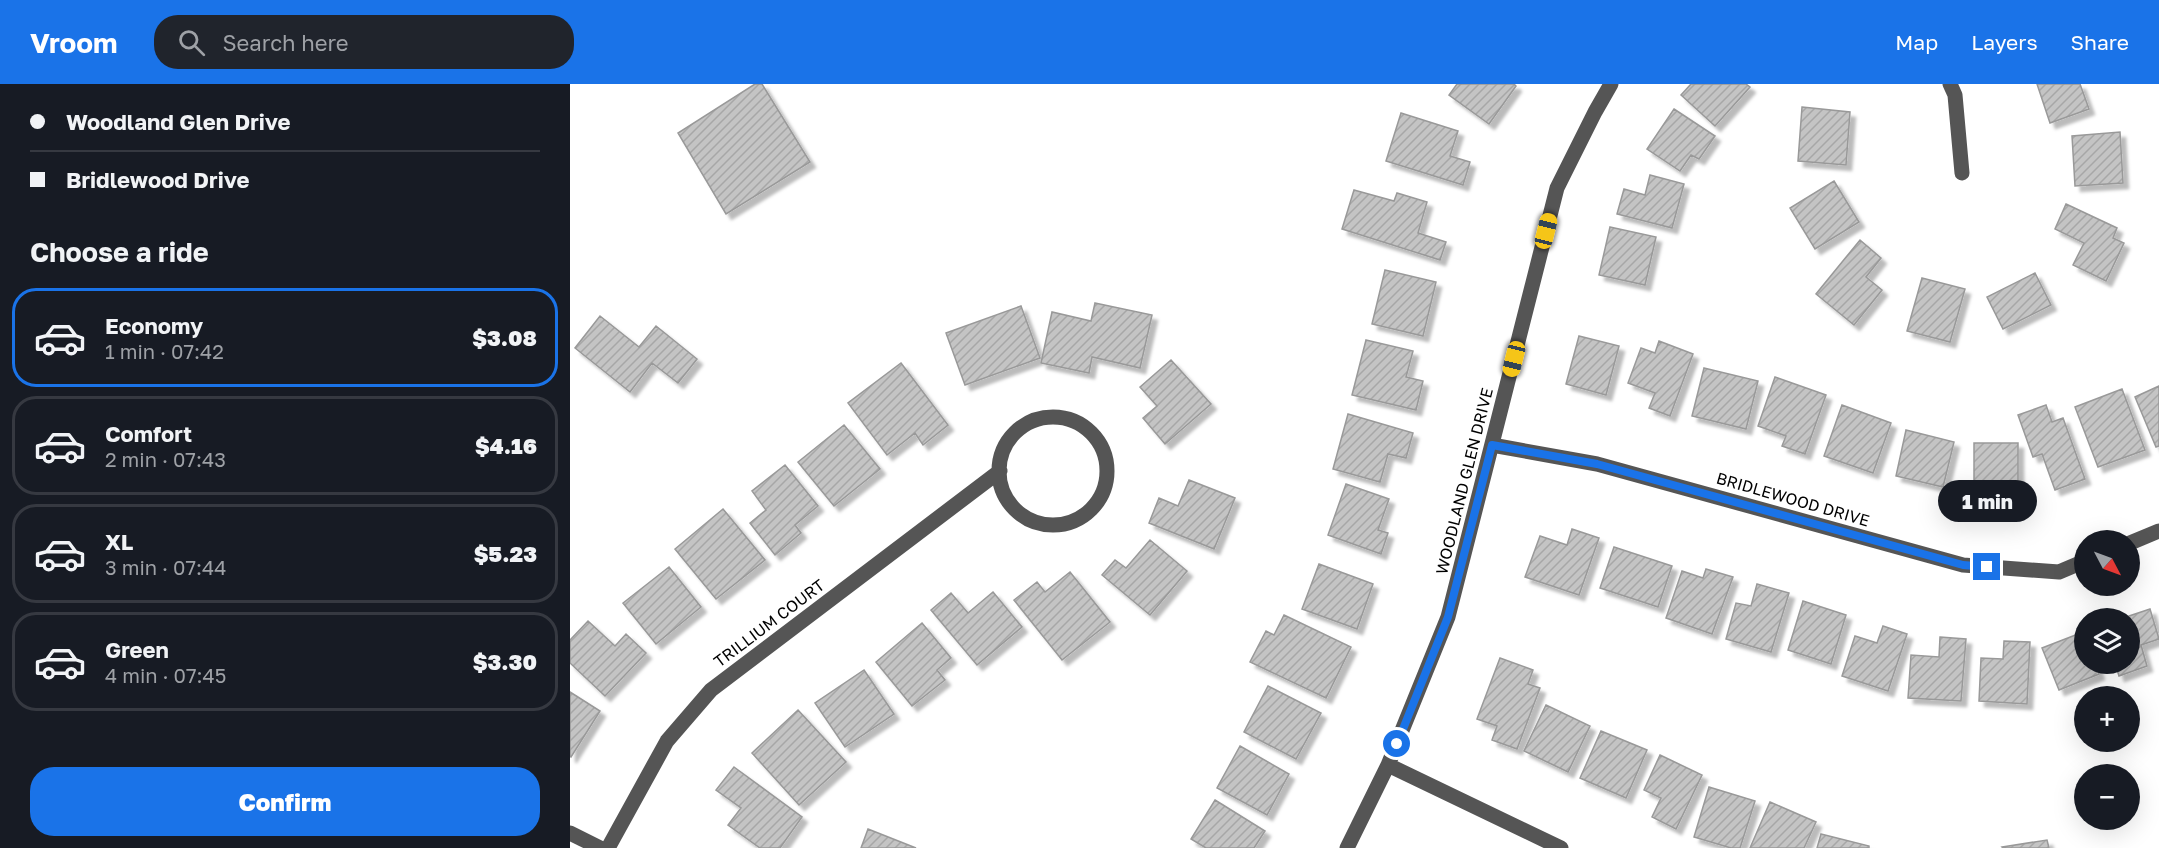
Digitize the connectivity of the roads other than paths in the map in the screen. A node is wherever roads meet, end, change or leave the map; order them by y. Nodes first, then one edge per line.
1 (1611, 84) edge
2 (1950, 84) edge
3 (1962, 173) dead end
4 (1492, 445) junction
5 (1000, 471) junction
6 (2159, 531) edge
7 (2140, 539) edge
8 (2074, 566) edge
9 (1388, 765) junction
10 (570, 833) edge
11 (600, 848) edge
12 (608, 848) edge
13 (1347, 848) edge
14 (1561, 848) edge

1 - 4 street, WOODLAND GLEN DRIVE
2 - 3 street
4 - 8 street, BRIDLEWOOD DRIVE
4 - 9 street, WOODLAND GLEN DRIVE
5 - 5 street
5 - 12 street, TRILLIUM COURT
6 - 7 street
9 - 13 street, WOODLAND GLEN DRIVE
9 - 14 street
10 - 11 street

